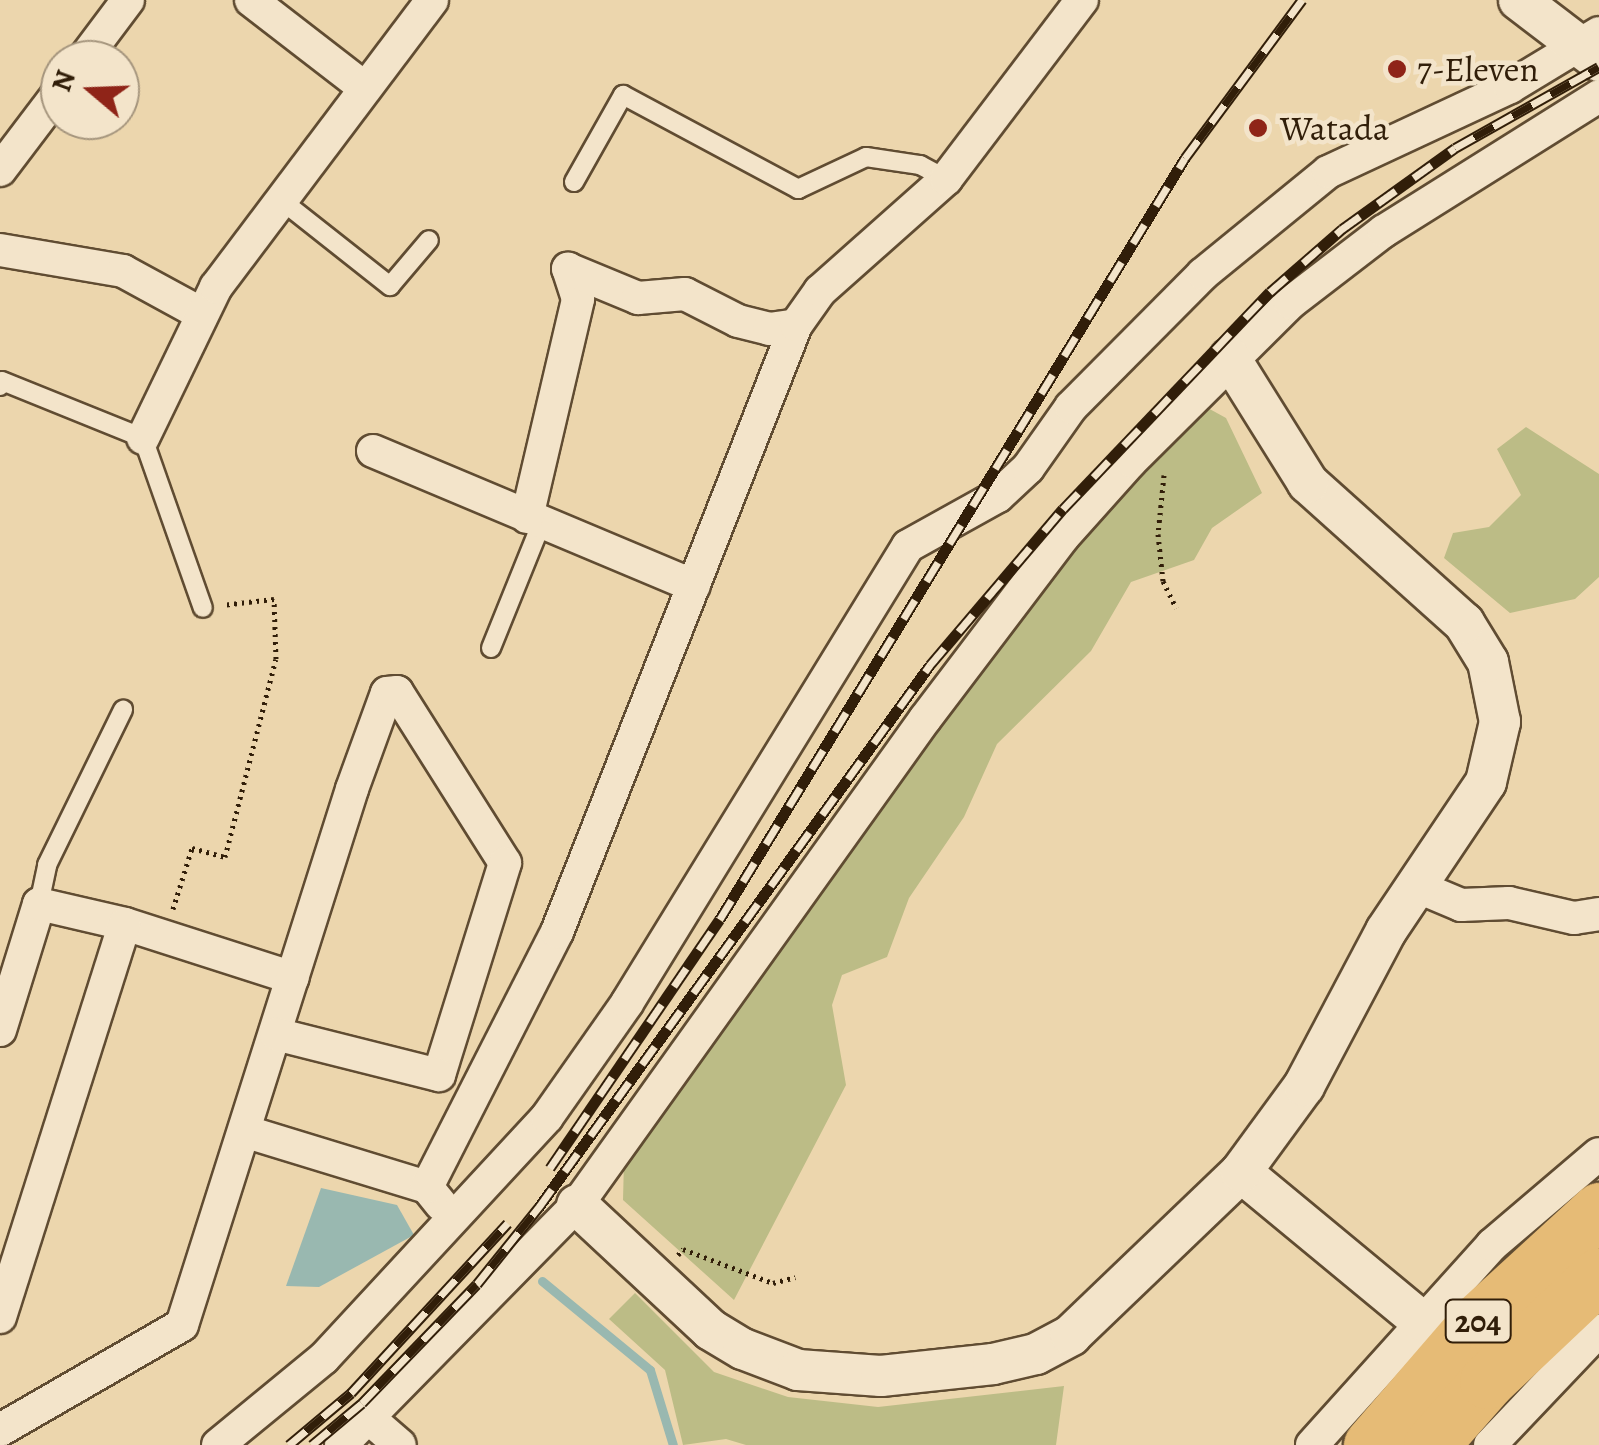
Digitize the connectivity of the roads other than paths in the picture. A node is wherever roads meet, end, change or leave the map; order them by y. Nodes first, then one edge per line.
1 (128, 0) edge
2 (251, 0) edge
3 (432, 0) edge
4 (1082, 0) edge
5 (1518, 0) edge
6 (98, 40) edge
7 (1591, 46) edge
8 (365, 88) junction
9 (1599, 96) edge
10 (40, 117) edge
11 (0, 170) edge
12 (946, 179) junction
13 (574, 182) dead end
14 (281, 200) junction
15 (429, 240) dead end
16 (0, 250) edge
17 (200, 314) junction
18 (796, 325) junction
19 (1230, 358) junction
20 (0, 386) edge
21 (143, 438) junction
22 (374, 451) dead end
23 (534, 521) junction
24 (694, 586) junction
25 (203, 608) road end
26 (491, 648) dead end
27 (122, 710) dead end
28 (1416, 886) junction
29 (39, 904) junction
30 (1599, 914) edge
31 (125, 924) junction
32 (293, 978) junction
33 (0, 1030) edge
34 (276, 1034) junction
35 (247, 1132) junction
36 (1599, 1154) edge
37 (1241, 1172) junction
38 (427, 1187) junction
39 (577, 1204) junction
40 (1599, 1210) edge
41 (457, 1222) junction
42 (1599, 1275) edge
43 (0, 1317) edge
44 (1420, 1320) junction
45 (1599, 1330) edge
46 (371, 1420) junction
47 (0, 1430) edge
48 (218, 1445) edge
49 (342, 1445) edge
50 (400, 1445) edge
51 (1312, 1445) edge
52 (1372, 1445) edge
53 (1431, 1445) edge
54 (1490, 1445) edge

1 - 6 street
2 - 8 street
3 - 8 street
4 - 12 street
5 - 7 street
7 - 41 street
8 - 14 street
9 - 19 street
10 - 11 street
12 - 13 lane
12 - 18 street
14 - 15 lane
14 - 17 street
16 - 17 street
17 - 21 street
18 - 23 street
18 - 24 street
19 - 28 street
19 - 39 street
20 - 21 lane
21 - 25 lane
22 - 23 street
23 - 24 street
23 - 26 lane
24 - 38 street
27 - 29 lane
28 - 30 street
28 - 37 street
29 - 31 street
29 - 33 street
31 - 32 street
31 - 43 street
32 - 34 street
32 - 34 street
34 - 35 street
35 - 38 street
35 - 47 street
36 - 44 street
37 - 39 street
37 - 44 street
38 - 41 street
39 - 46 street
40 - 52 highway, 204
41 - 48 street
42 - 53 highway, 204
44 - 51 street
45 - 54 street
46 - 49 street
46 - 50 street

